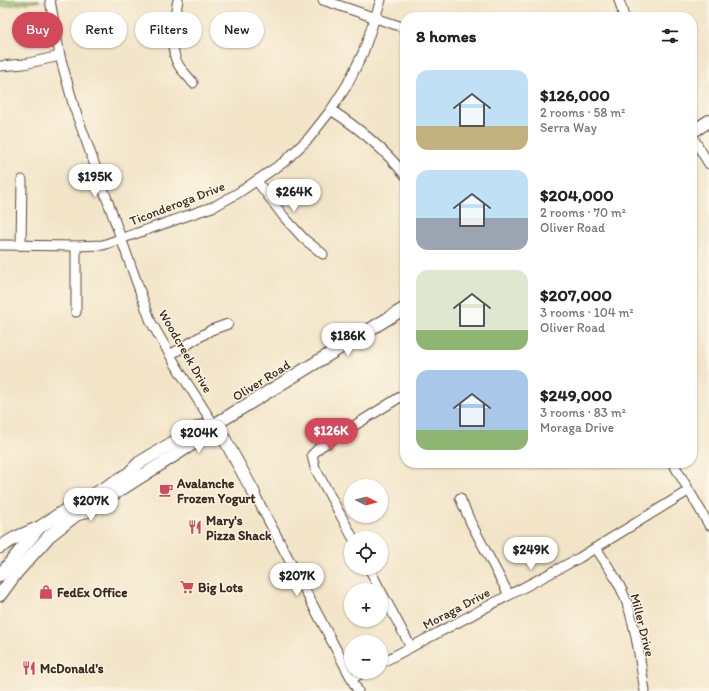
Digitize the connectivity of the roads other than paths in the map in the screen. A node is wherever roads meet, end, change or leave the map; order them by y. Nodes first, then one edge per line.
1 (50, 0) edge
2 (178, 0) edge
3 (323, 0) edge
4 (381, 0) edge
5 (619, 0) edge
6 (623, 12) edge
7 (375, 18) junction
8 (400, 26) edge
9 (60, 56) junction
10 (0, 66) edge
11 (193, 83) dead end
12 (331, 110) junction
13 (709, 122) edge
14 (697, 129) edge
15 (697, 144) edge
16 (709, 164) edge
17 (400, 169) edge
18 (22, 180) dead end
19 (257, 181) junction
20 (120, 239) junction
21 (0, 245) edge
22 (21, 245) junction
23 (76, 246) junction
24 (323, 254) dead end
25 (400, 311) edge
26 (76, 312) dead end
27 (228, 324) dead end
28 (170, 355) junction
29 (400, 397) edge
30 (214, 425) junction
31 (676, 468) edge
32 (688, 491) junction
33 (254, 494) joint
34 (460, 498) dead end
35 (709, 525) edge
36 (40, 527) junction
37 (348, 531) edge
38 (0, 547) edge
39 (596, 548) junction
40 (0, 575) edge
41 (0, 595) edge
42 (509, 595) junction
43 (388, 604) edge
44 (411, 647) junction
45 (388, 659) edge
46 (344, 664) edge
47 (352, 679) edge
48 (358, 691) edge
49 (645, 691) edge

1 - 9 street, Woodcreek Drive
2 - 11 street
3 - 7 street
4 - 7 street, Ticonderoga Drive
5 - 6 street
7 - 8 street
7 - 12 street, Ticonderoga Drive
9 - 10 street
9 - 20 street, Woodcreek Drive
12 - 17 street
12 - 19 street, Ticonderoga Drive
13 - 14 street
15 - 16 street
18 - 22 street
19 - 20 street, Ticonderoga Drive
19 - 24 street
20 - 23 street, Ticonderoga Drive
20 - 28 street, Woodcreek Drive
21 - 22 street, Ticonderoga Drive
22 - 23 street, Ticonderoga Drive
23 - 26 street
25 - 30 street, Oliver Road
27 - 28 street
28 - 30 street, Woodcreek Drive
29 - 37 street
30 - 33 street, Woodcreek Drive
30 - 36 street, Oliver Road
30 - 41 street, Oliver Road
31 - 32 street
32 - 35 street
32 - 39 street, Moraga Drive
33 - 46 street, Woodcreek Drive
34 - 42 street
36 - 38 street, Oliver Road
36 - 40 street, Oliver Road
39 - 42 street, Moraga Drive
39 - 49 street, Miller Drive
42 - 44 street, Moraga Drive
43 - 44 street
44 - 45 street, Moraga Drive
47 - 48 street, Woodcreek Drive

